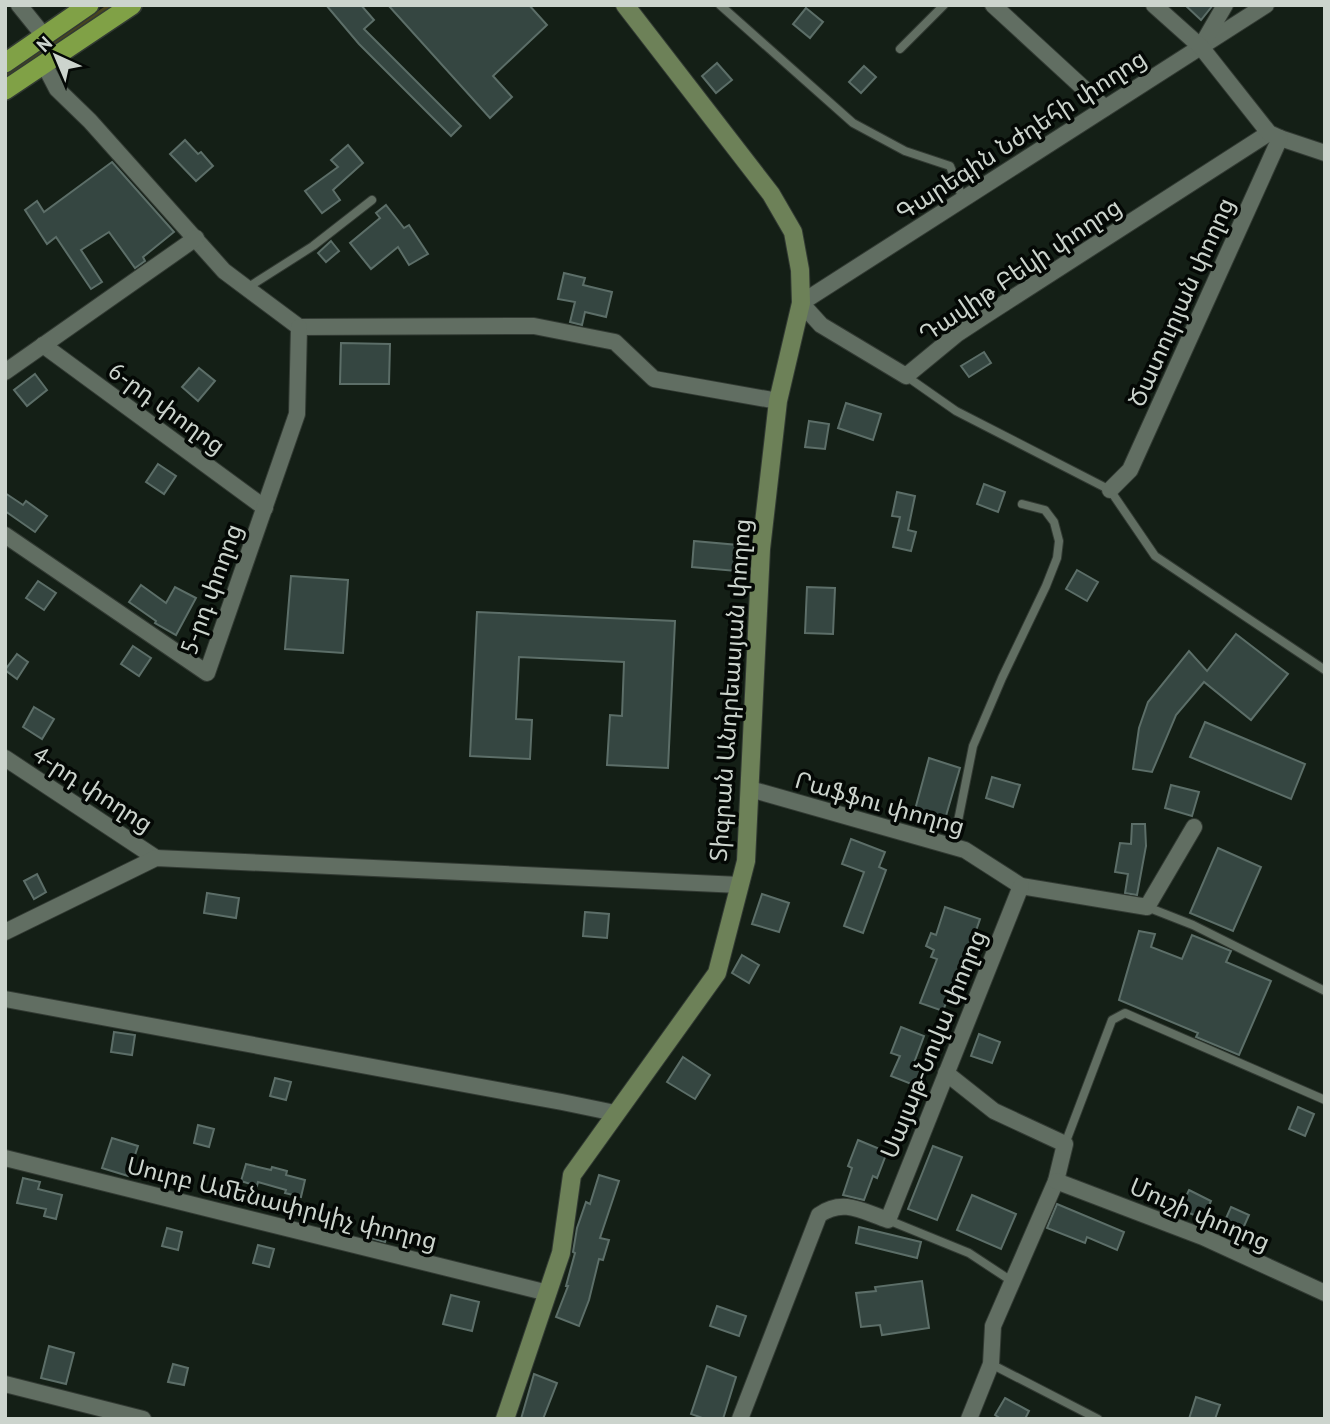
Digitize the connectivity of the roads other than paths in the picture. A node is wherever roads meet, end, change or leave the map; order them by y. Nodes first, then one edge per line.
1 (19, 5) edge
2 (89, 5) edge
3 (132, 5) edge
4 (625, 5) edge
5 (720, 5) edge
6 (944, 5) edge
7 (993, 5) edge
8 (1154, 5) edge
9 (1224, 5) edge
10 (1266, 5) edge
11 (44, 36) junction
12 (1201, 47) junction
13 (900, 49) dead end
14 (5, 63) edge
15 (44, 64) junction
16 (5, 90) edge
17 (1105, 108) junction
18 (1275, 136) junction
19 (1325, 153) edge
20 (963, 199) junction
21 (372, 200) dead end
22 (196, 238) junction
23 (247, 288) junction
24 (800, 303) junction
25 (299, 327) junction
26 (43, 345) junction
27 (5, 372) edge
28 (905, 376) junction
29 (778, 401) junction
30 (1110, 490) junction
31 (1022, 504) dead end
32 (265, 508) junction
33 (5, 535) edge
34 (1325, 670) edge
35 (5, 758) edge
36 (750, 789) junction
37 (1194, 827) dead end
38 (953, 846) junction
39 (156, 858) junction
40 (740, 885) junction
41 (1021, 886) junction
42 (1147, 907) junction
43 (5, 932) edge
44 (1325, 991) edge
45 (5, 999) edge
46 (946, 1073) junction
47 (1325, 1100) edge
48 (615, 1113) junction
49 (1065, 1144) junction
50 (5, 1158) edge
51 (1056, 1181) junction
52 (888, 1220) junction
53 (1013, 1282) junction
54 (548, 1293) junction
55 (1325, 1293) edge
56 (991, 1364) junction
57 (5, 1384) edge
58 (143, 1419) edge
59 (505, 1419) edge
60 (740, 1419) edge
61 (969, 1419) edge
62 (1098, 1419) edge

1 - 11 street
2 - 11 highway
3 - 15 highway
4 - 24 main road, Տիգրան Անդրեասյան փողոց
5 - 20 lane
6 - 13 lane
7 - 17 street
8 - 12 street
9 - 12 street
10 - 12 street, Գարեգին Նժդեհի փողոց
11 - 14 highway
12 - 17 street, Գարեգին Նժդեհի փողոց
12 - 18 street
15 - 16 highway
15 - 22 street
17 - 20 street, Գարեգին Նժդեհի փողոց
18 - 19 street
18 - 28 street, Դավիթ Բեկի փողոց
18 - 30 street, Ծատուրյան փողոց
20 - 24 street, Գարեգին Նժդեհի փողոց
21 - 23 lane
22 - 23 street
22 - 26 street
23 - 25 street
24 - 28 street
24 - 29 main road, Տիգրան Անդրեասյան փողոց
25 - 29 street
25 - 32 street, 5-րդ փողոց
26 - 27 street
26 - 32 street, 6-րդ փողոց
28 - 30 lane
29 - 36 main road, Տիգրան Անդրեասյան փողոց
30 - 34 lane
31 - 38 lane
32 - 33 street, 5-րդ փողոց
35 - 39 street, 4-րդ փողոց
36 - 38 street, Րաֆֆու փողոց
36 - 40 main road, Տիգրան Անդրեասյան փողոց
37 - 42 street
38 - 41 street, Րաֆֆու փողոց
39 - 40 street
39 - 43 street
40 - 48 main road, Տիգրան Անդրեասյան փողոց
41 - 42 street, Րաֆֆու փողոց
41 - 46 street, Սայաթ-Նովա փողոց
42 - 44 lane
45 - 48 street
46 - 49 street
46 - 52 street, Սայաթ-Նովա փողոց
47 - 49 lane
48 - 54 main road, Տիգրան Անդրեասյան փողոց
49 - 51 street
50 - 54 street, Սուրբ Ամենափրկիչ փողոց
51 - 53 street
51 - 55 street, Մուշի փողոց
52 - 53 lane
52 - 60 street
53 - 56 street
54 - 59 main road, Տիգրան Անդրեասյան փողոց
56 - 61 street
56 - 62 lane
57 - 58 street

